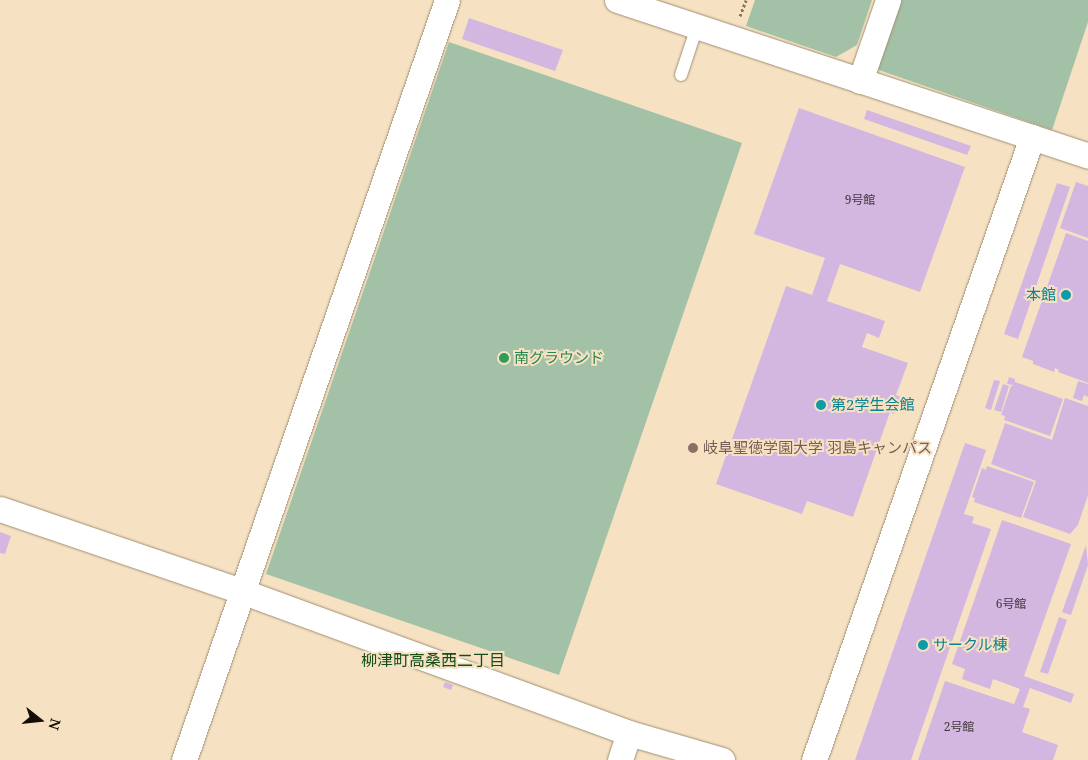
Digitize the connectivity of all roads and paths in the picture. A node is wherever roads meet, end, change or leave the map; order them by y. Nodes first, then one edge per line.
1 (447, 0) edge
2 (617, 0) edge
3 (888, 0) edge
4 (697, 27) junction
5 (681, 75) dead end
6 (860, 81) junction
7 (1032, 137) junction
8 (1088, 156) edge
9 (0, 509) edge
10 (244, 592) junction
11 (629, 733) junction
12 (184, 760) edge
13 (620, 760) edge
14 (722, 760) edge
15 (814, 760) edge

1 - 10 street
2 - 4 street
3 - 6 street
4 - 5 lane
4 - 6 street
6 - 7 street
7 - 8 street
7 - 15 street
9 - 10 street
10 - 11 street
10 - 12 street
11 - 13 street
11 - 14 street

